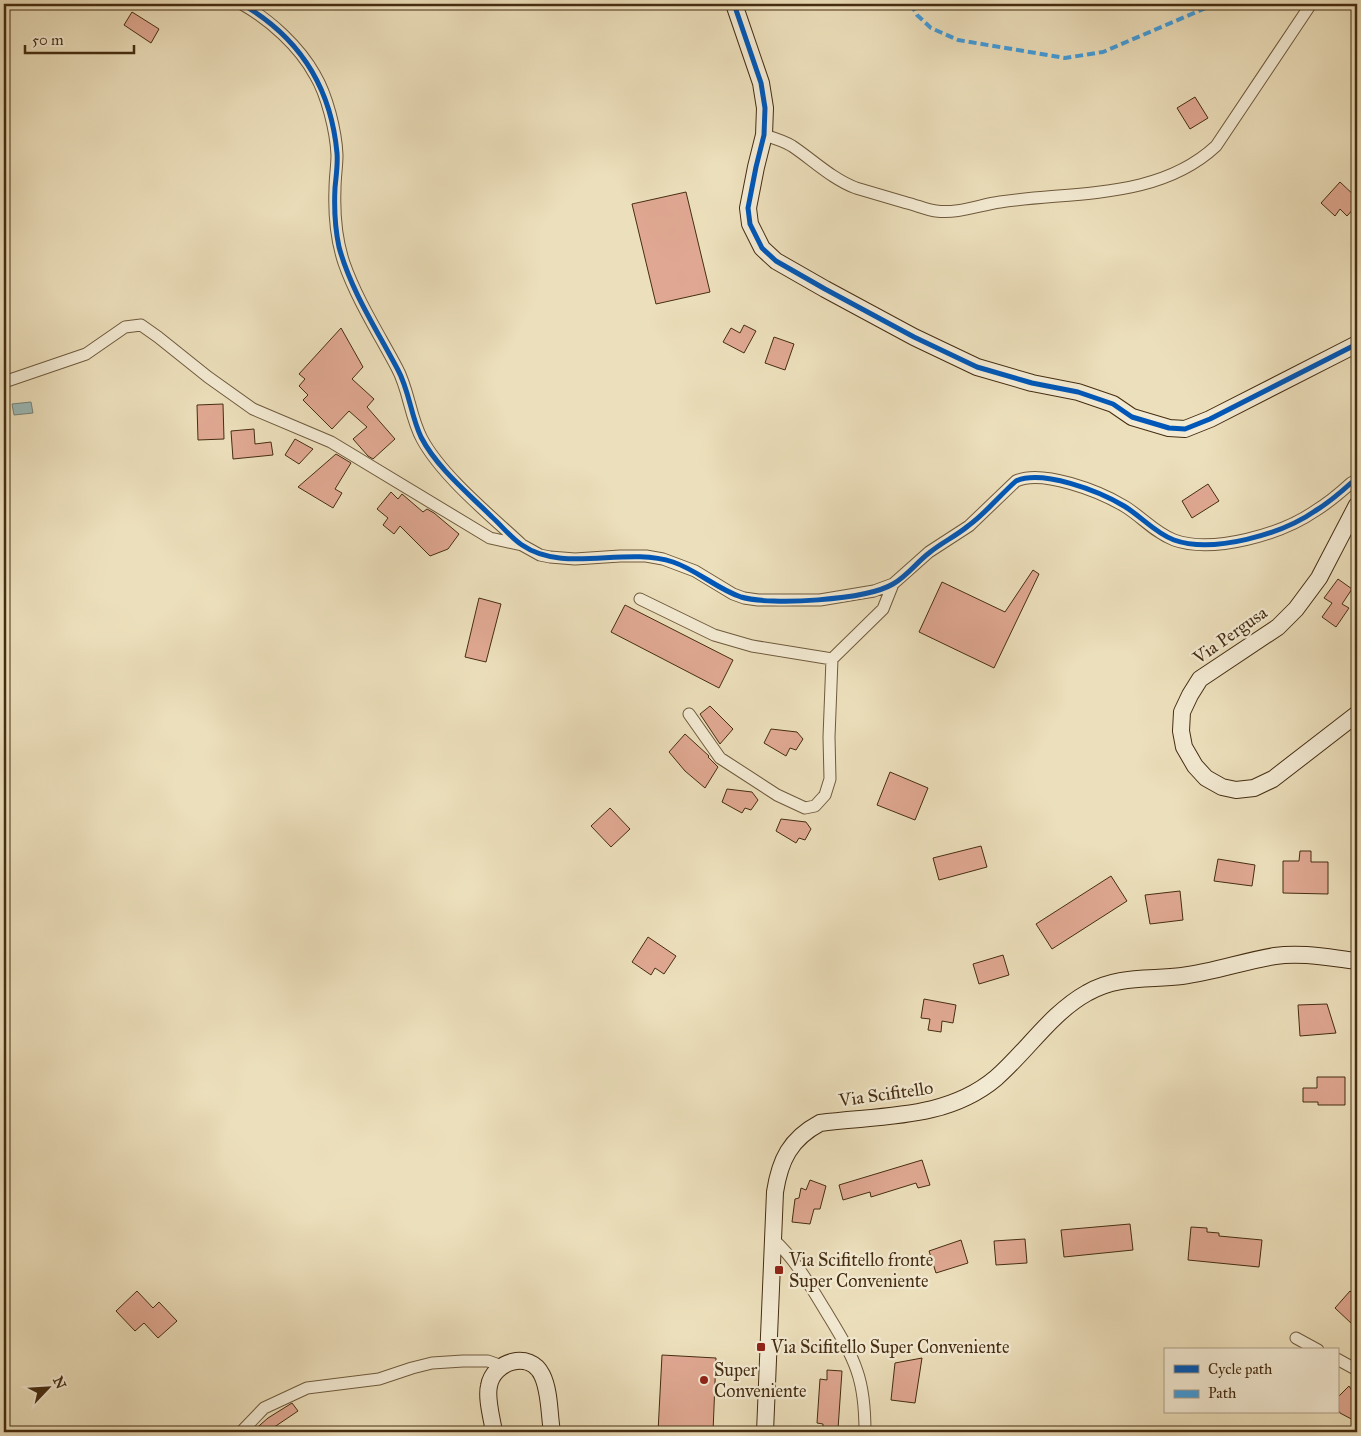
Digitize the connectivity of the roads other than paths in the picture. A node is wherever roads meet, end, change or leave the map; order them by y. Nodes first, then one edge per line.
1 (242, 4) edge
2 (734, 4) edge
3 (1311, 4) edge
4 (764, 135) junction
5 (1357, 344) edge
6 (4, 382) edge
7 (1357, 480) edge
8 (1357, 506) edge
9 (522, 545) junction
10 (893, 584) junction
11 (640, 599) dead end
12 (832, 659) junction
13 (689, 714) dead end
14 (1357, 714) edge
15 (1357, 961) edge
16 (773, 1239) junction
17 (1296, 1338) dead end
18 (1314, 1348) edge
19 (1338, 1360) edge
20 (502, 1366) junction
21 (1357, 1370) edge
22 (241, 1432) edge
23 (494, 1432) edge
24 (552, 1432) edge
25 (765, 1432) edge
26 (865, 1432) edge

1 - 9 street
2 - 4 main road
3 - 4 street
4 - 5 main road
6 - 9 street
7 - 10 street
8 - 14 main road, Via Pergusa
9 - 10 street
10 - 12 street
11 - 12 street
12 - 13 street
15 - 16 main road, Via Scifitello
16 - 25 main road, Via Scifitello
16 - 26 street
17 - 18 street
19 - 21 street
20 - 22 street
20 - 23 main road
20 - 24 main road

